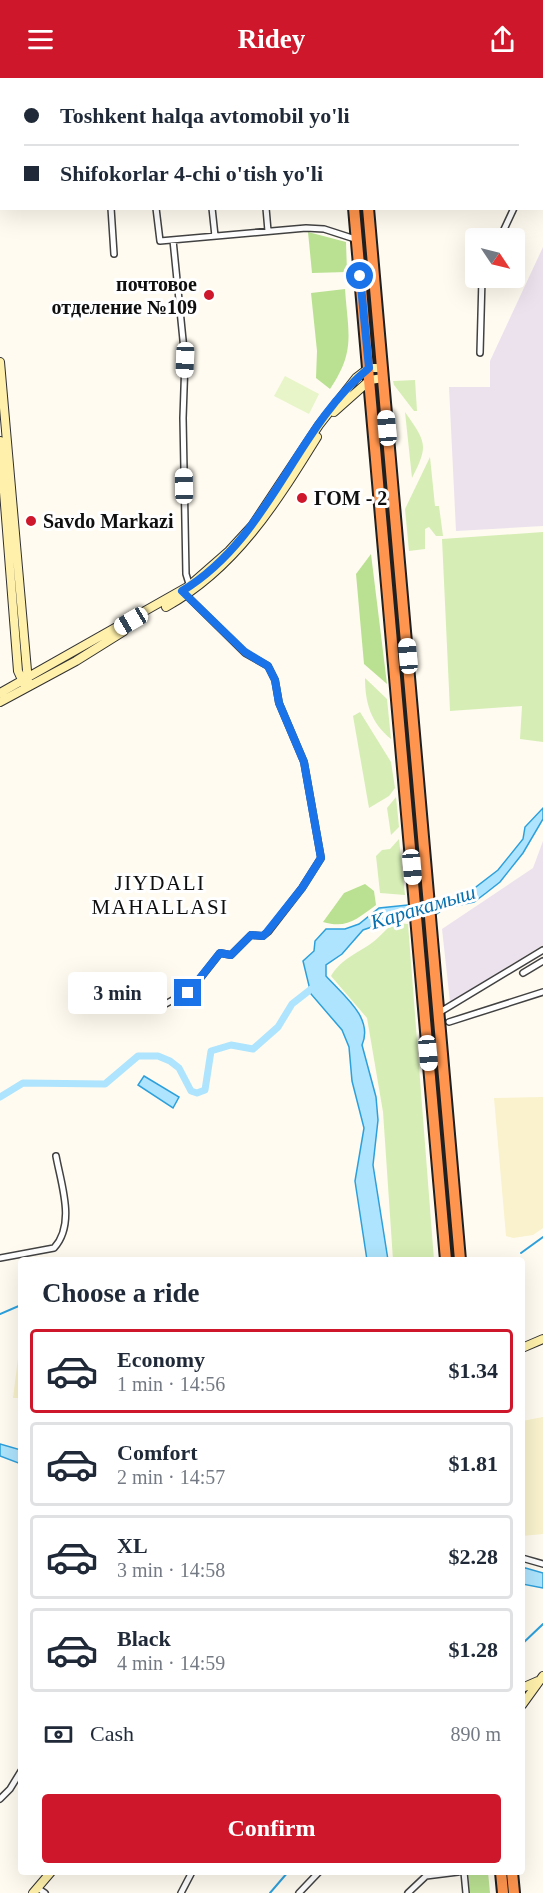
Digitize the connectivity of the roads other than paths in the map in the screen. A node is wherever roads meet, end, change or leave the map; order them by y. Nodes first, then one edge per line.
1 (111, 210) edge
2 (156, 210) edge
3 (212, 210) edge
4 (266, 210) edge
5 (354, 210) edge
6 (368, 210) edge
7 (513, 210) edge
8 (505, 228) edge
9 (268, 231) junction
10 (214, 236) junction
11 (370, 238) junction
12 (173, 240) junction
13 (357, 240) junction
14 (114, 254) dead end
15 (375, 282) junction
16 (361, 284) junction
17 (482, 288) edge
18 (480, 353) dead end
19 (0, 362) edge
20 (369, 368) junction
21 (382, 373) junction
22 (370, 380) junction
23 (0, 441) edge
24 (232, 553) junction
25 (188, 591) junction
26 (406, 633) junction
27 (391, 634) junction
28 (26, 682) junction
29 (0, 693) edge
30 (0, 702) edge
31 (543, 950) edge
32 (543, 961) edge
33 (523, 973) dead end
34 (543, 992) edge
35 (160, 1007) dead end
36 (438, 1013) junction
37 (449, 1022) dead end
38 (56, 1156) dead end
39 (456, 1207) junction
40 (441, 1208) junction
41 (446, 1257) edge
42 (460, 1257) edge
43 (0, 1258) edge
44 (543, 1339) edge
45 (525, 1347) edge
46 (525, 1559) edge
47 (543, 1564) edge
48 (542, 1677) edge
49 (525, 1686) edge
50 (525, 1701) edge
51 (18, 1776) edge
52 (0, 1799) edge
53 (49, 1875) edge
54 (190, 1875) edge
55 (316, 1875) edge
56 (434, 1875) edge
57 (464, 1875) edge
58 (501, 1875) edge
59 (512, 1875) edge
60 (39, 1892) edge
61 (181, 1893) edge
62 (299, 1893) edge
63 (408, 1893) edge
64 (466, 1893) edge
65 (502, 1893) edge
66 (514, 1893) edge

1 - 14 street
2 - 12 street
3 - 10 street
4 - 9 street
5 - 13 highway
6 - 11 highway
7 - 8 street
9 - 10 street
9 - 13 street
10 - 12 street
11 - 13 highway
11 - 15 highway
12 - 25 street
13 - 16 highway
15 - 16 highway
15 - 21 highway
16 - 20 highway
17 - 18 street
19 - 28 main road
20 - 21 main road
20 - 22 highway
20 - 24 main road
21 - 22 main road
21 - 26 highway
22 - 24 main road
22 - 27 highway
23 - 28 main road
24 - 25 main road
25 - 28 main road
25 - 35 street
26 - 27 highway
26 - 36 highway
27 - 40 highway
28 - 29 main road
28 - 30 main road
31 - 36 street
32 - 33 street
34 - 37 street
36 - 39 highway
38 - 43 street
39 - 40 highway
39 - 42 highway
40 - 41 highway
44 - 45 main road
46 - 47 street
48 - 49 main road
48 - 50 main road
51 - 52 street
53 - 60 main road
54 - 61 street
55 - 62 street
56 - 63 street
57 - 64 street
58 - 65 highway
59 - 66 highway

